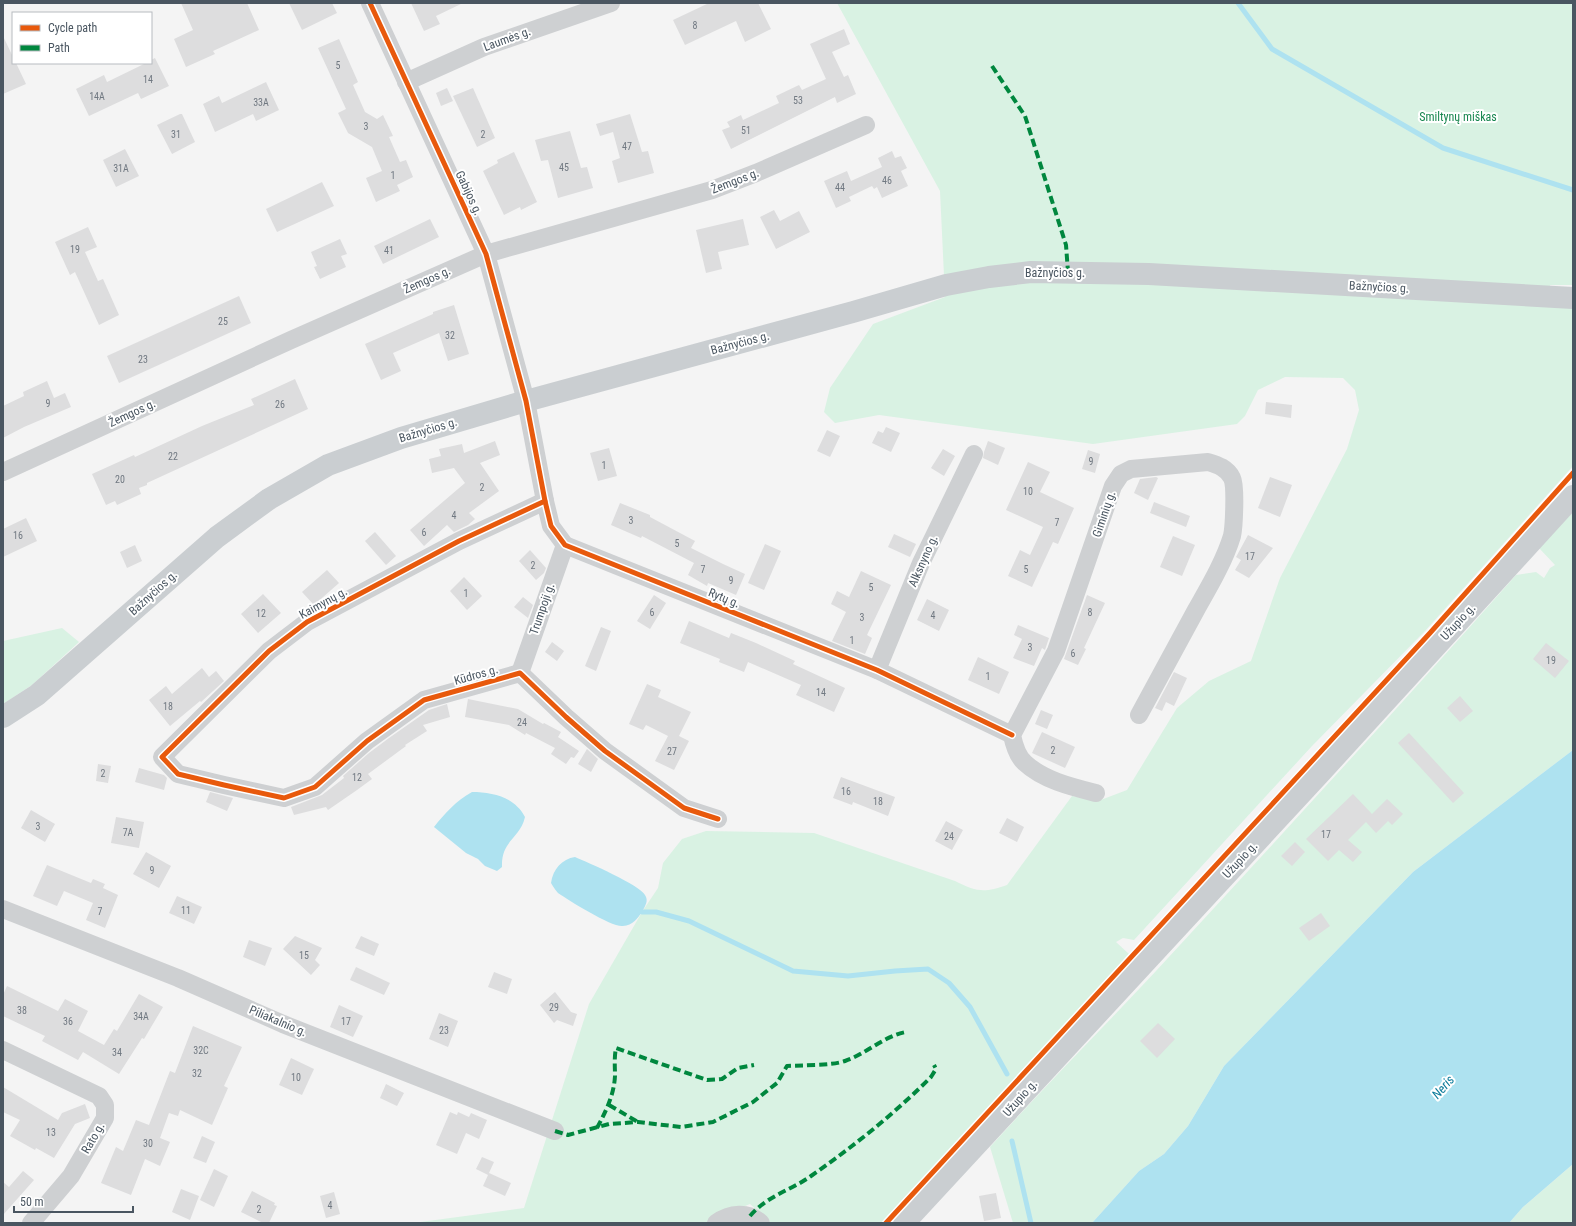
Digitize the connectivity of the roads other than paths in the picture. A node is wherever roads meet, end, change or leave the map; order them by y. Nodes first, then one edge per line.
1 (370, 3) edge
2 (611, 3) edge
3 (406, 82) junction
4 (866, 125) dead end
5 (486, 254) junction
6 (1573, 298) edge
7 (526, 400) junction
8 (974, 454) dead end
9 (3, 472) edge
10 (1573, 496) edge
11 (545, 502) junction
12 (565, 545) junction
13 (876, 670) junction
14 (520, 673) junction
15 (1139, 715) dead end
16 (3, 717) edge
17 (1012, 735) junction
18 (224, 785) joint
19 (1096, 793) dead end
20 (718, 819) dead end
21 (3, 908) edge
22 (3, 1050) edge
23 (555, 1131) dead end
24 (31, 1223) edge
25 (716, 1223) edge
26 (761, 1223) edge
27 (904, 1223) edge

1 - 3 street, Gabijos g.
2 - 3 street, Laumės g.
3 - 5 street, Gabijos g.
4 - 5 street, Žemgos g.
5 - 7 street, Gabijos g.
5 - 9 street, Žemgos g.
6 - 7 main road, Bažnyčios g.
7 - 11 street
7 - 16 main road, Bažnyčios g.
8 - 13 street, Alksnyno g.
10 - 27 main road, Užupio g.
11 - 12 street
11 - 18 street, Kaimynų g.
12 - 13 street, Rytų g.
12 - 14 street, Trumpoji g.
13 - 17 street, Rytų g.
14 - 18 street, Kūdros g.
14 - 20 street
15 - 17 street, Giminių g.
17 - 19 street
21 - 23 street, Piliakalnio g.
22 - 24 street, Rato g.
25 - 26 street

